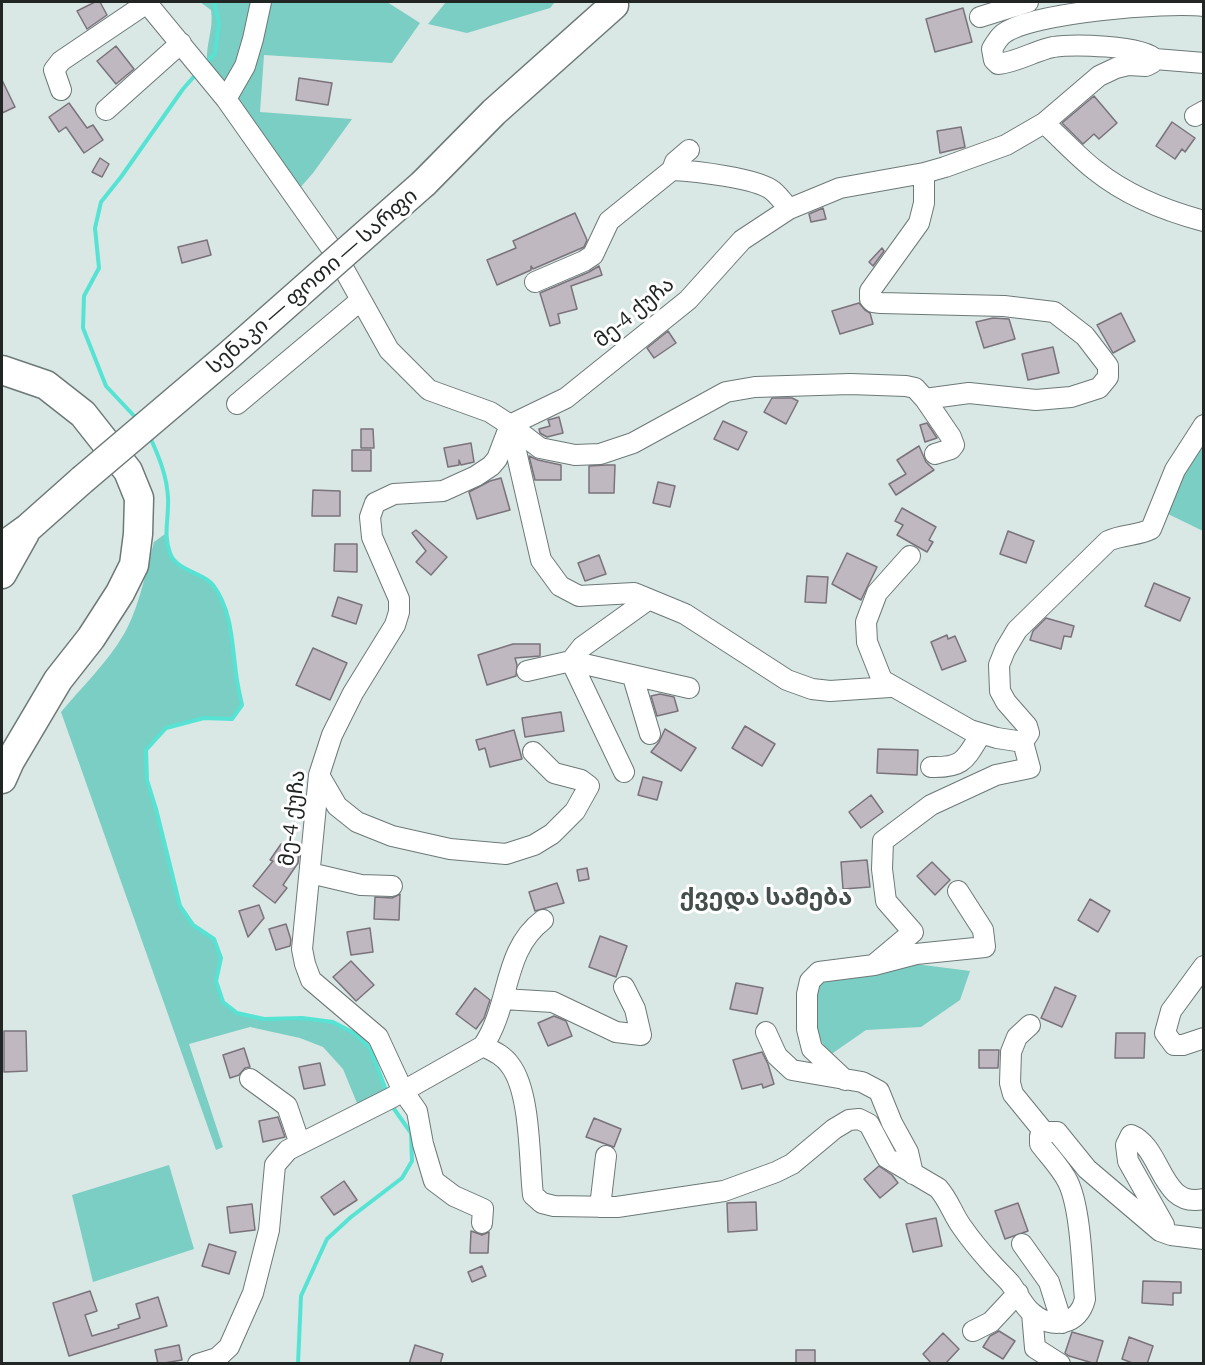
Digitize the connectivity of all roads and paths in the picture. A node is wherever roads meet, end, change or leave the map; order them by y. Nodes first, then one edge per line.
1 (146, 2) edge
2 (261, 2) edge
3 (1028, 2) edge
4 (614, 5) dead end
5 (1203, 6) edge
6 (1058, 8) edge
7 (980, 17) dead end
8 (185, 49) junction
9 (1155, 59) junction
10 (1203, 63) edge
11 (61, 90) dead end
12 (226, 99) junction
13 (106, 110) dead end
14 (1044, 123) junction
15 (689, 150) dead end
16 (672, 170) junction
17 (924, 173) junction
18 (789, 208) junction
19 (1203, 221) edge
20 (535, 282) dead end
21 (361, 300) junction
22 (2, 370) edge
23 (925, 399) junction
24 (237, 404) dead end
25 (510, 425) junction
26 (1203, 426) edge
27 (935, 454) dead end
28 (28, 528) junction
29 (2, 547) edge
30 (910, 556) dead end
31 (2, 574) edge
32 (649, 599) junction
33 (571, 662) junction
34 (527, 671) dead end
35 (633, 676) junction
36 (890, 687) junction
37 (689, 688) dead end
38 (650, 734) dead end
39 (981, 734) junction
40 (1023, 742) junction
41 (533, 752) dead end
42 (931, 767) dead end
43 (624, 772) dead end
44 (319, 775) junction
45 (2, 779) edge
46 (310, 873) junction
47 (392, 886) dead end
48 (958, 891) dead end
49 (543, 920) dead end
50 (874, 965) junction
51 (1203, 966) edge
52 (624, 987) dead end
53 (503, 999) junction
54 (1030, 1025) dead end
55 (766, 1032) dead end
56 (1203, 1038) edge
57 (483, 1046) junction
58 (250, 1079) dead end
59 (845, 1080) junction
60 (391, 1098) junction
61 (1044, 1132) junction
62 (300, 1144) junction
63 (606, 1156) dead end
64 (913, 1174) junction
65 (1203, 1198) edge
66 (600, 1206) junction
67 (482, 1223) dead end
68 (1171, 1235) junction
69 (1203, 1239) edge
70 (1022, 1244) dead end
71 (1017, 1293) junction
72 (1032, 1313) junction
73 (1062, 1323) junction
74 (973, 1331) dead end
75 (198, 1364) edge
76 (1060, 1364) edge

1 - 8 street
1 - 11 street
2 - 12 street
3 - 7 street
4 - 28 highway, სენაკი — ფოთი — სარფი, bridge
5 - 6 street
6 - 9 street
8 - 12 street
8 - 13 street
9 - 10 street
9 - 14 street, მე-4 ქუჩა
12 - 21 street
14 - 17 street, მე-4 ქუჩა
14 - 19 street
15 - 16 street
16 - 18 street
16 - 20 street
17 - 18 street, მე-4 ქუჩა
17 - 23 street
18 - 25 street, მე-4 ქუჩა
21 - 24 street
21 - 25 street
22 - 45 highway
23 - 25 street
23 - 27 street
25 - 32 street
25 - 44 street, მე-4 ქუჩა
26 - 40 street
28 - 29 highway, სენაკი — ფოთი — სარფი
28 - 31 highway
30 - 36 street
32 - 33 street
32 - 36 street
33 - 34 street
33 - 35 street
33 - 43 street
35 - 37 street
35 - 38 street
36 - 39 street
39 - 40 street
39 - 42 street
40 - 50 street
41 - 44 street
44 - 46 street, მე-4 ქუჩა
46 - 47 street
46 - 60 street, მე-4 ქუჩა
48 - 50 street
49 - 53 street
50 - 59 street
51 - 56 street
52 - 53 street
53 - 57 street
54 - 61 street
55 - 59 street
57 - 60 street
57 - 66 street
58 - 62 street
59 - 64 street
60 - 62 street
60 - 67 street, მე-4 ქუჩა
61 - 68 street
61 - 73 street
62 - 75 street
63 - 66 street
64 - 66 street
64 - 71 street
65 - 68 street
68 - 69 street
70 - 73 street
71 - 72 street
71 - 74 street
72 - 73 street
72 - 76 street

